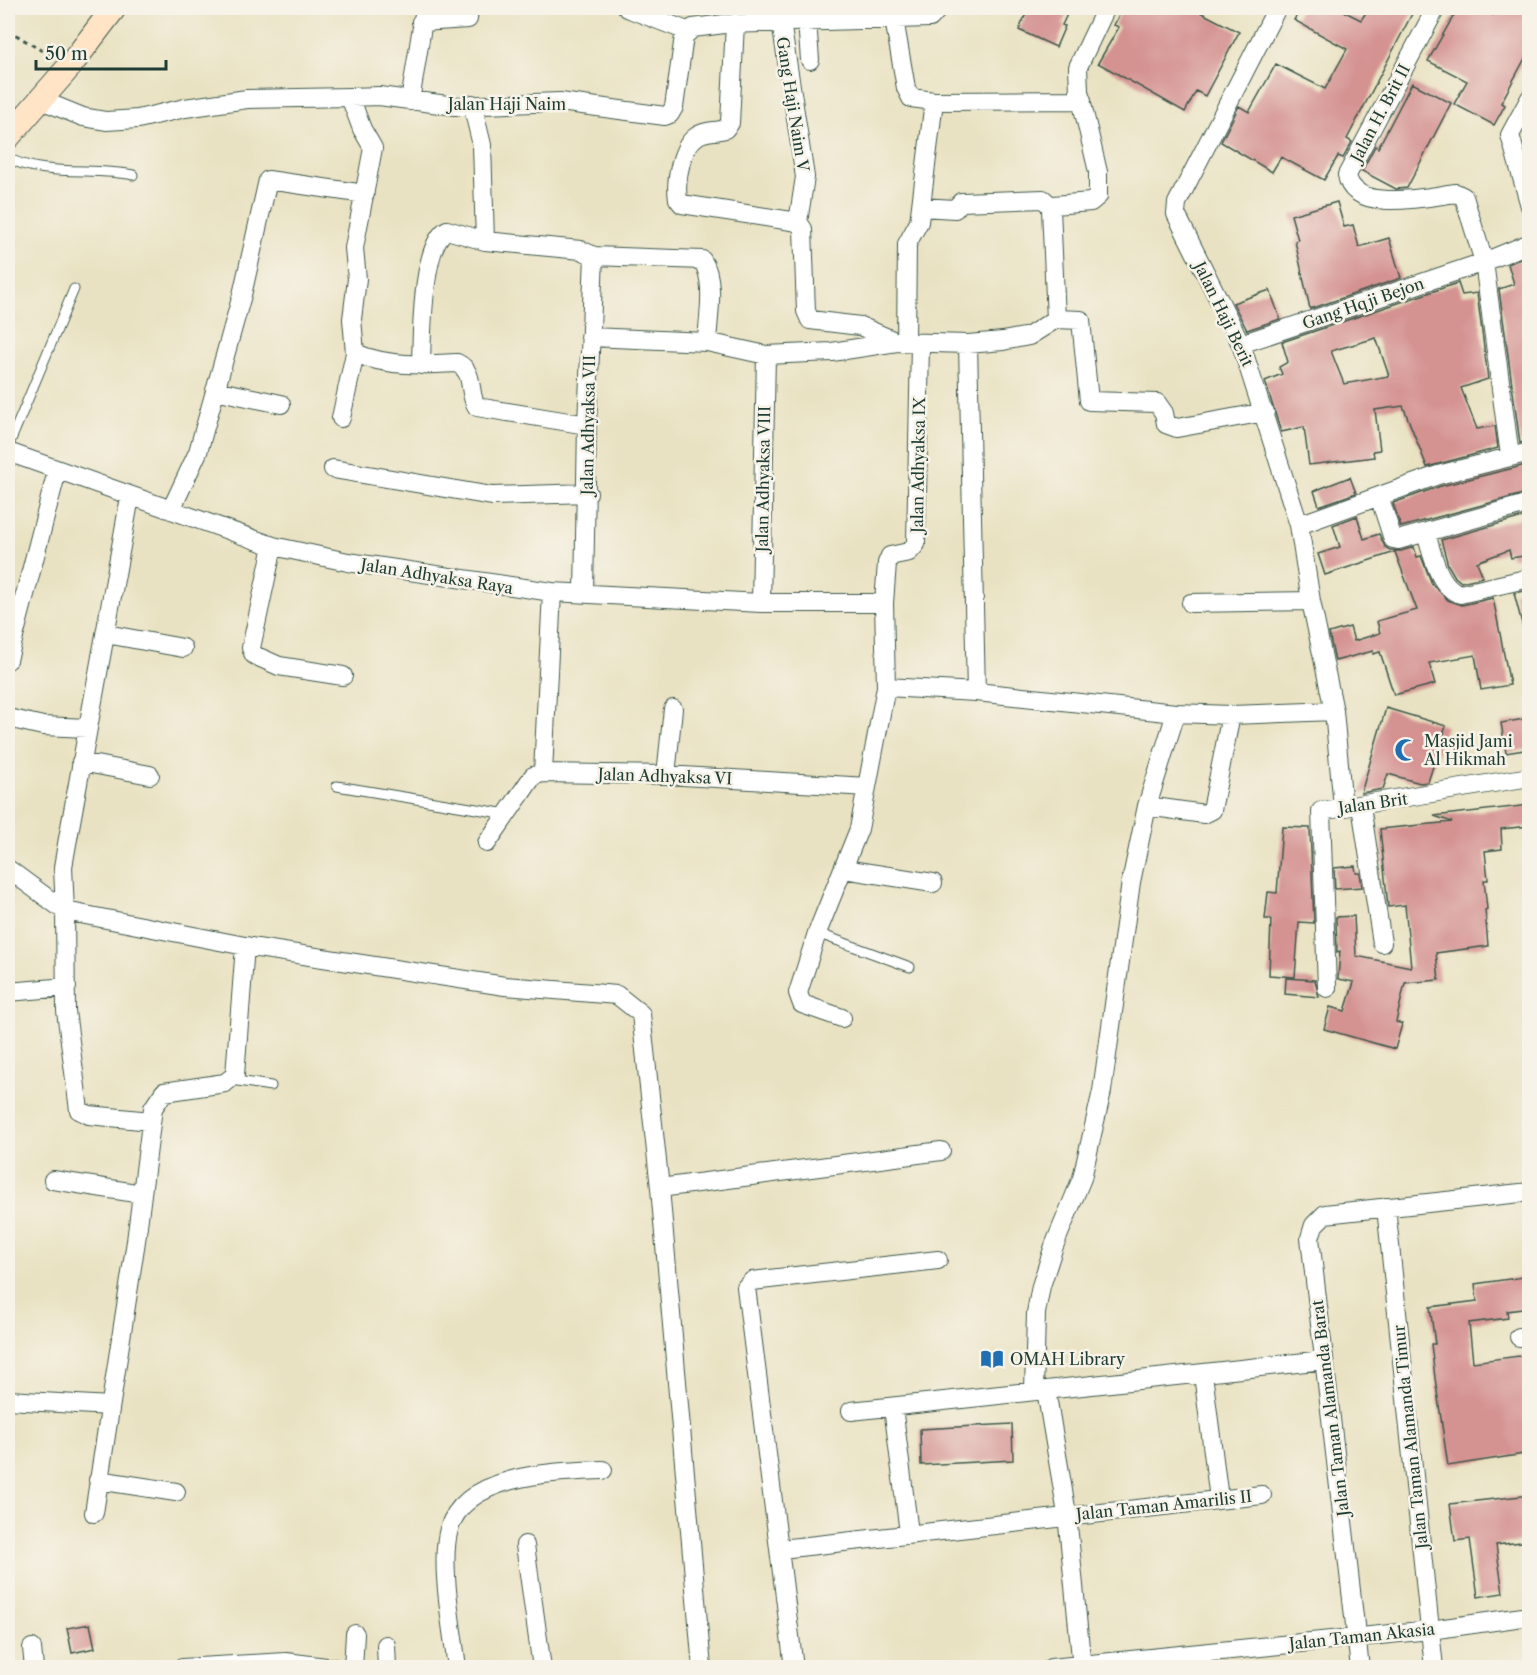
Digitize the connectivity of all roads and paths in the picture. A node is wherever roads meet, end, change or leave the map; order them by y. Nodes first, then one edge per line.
1 (114, 8) edge
2 (469, 8) edge
3 (627, 8) edge
4 (939, 8) edge
5 (1106, 8) edge
6 (1277, 8) edge
7 (1436, 8) edge
8 (423, 15) edge
9 (810, 17) edge
10 (894, 19) junction
11 (781, 22) junction
12 (735, 23) junction
13 (8, 30) edge
14 (687, 31) junction
15 (810, 60) dead end
16 (69, 67) junction
17 (350, 97) junction
18 (1530, 98) edge
19 (41, 100) junction
20 (410, 100) junction
21 (1082, 100) junction
22 (934, 101) junction
23 (472, 104) junction
24 (8, 137) edge
25 (8, 158) edge
26 (133, 175) dead end
27 (365, 194) junction
28 (1530, 206) edge
29 (921, 207) junction
30 (1052, 207) junction
31 (798, 222) junction
32 (485, 241) junction
33 (1530, 243) edge
34 (594, 256) junction
35 (1484, 262) junction
36 (74, 289) dead end
37 (1056, 319) junction
38 (590, 337) junction
39 (707, 342) junction
40 (908, 343) junction
41 (968, 344) junction
42 (1242, 344) junction
43 (355, 353) junction
44 (766, 355) junction
45 (421, 365) junction
46 (215, 390) junction
47 (281, 404) dead end
48 (1265, 412) junction
49 (341, 418) dead end
50 (587, 425) junction
51 (8, 447) edge
52 (8, 452) edge
53 (1530, 452) edge
54 (1510, 456) junction
55 (333, 469) dead end
56 (57, 471) junction
57 (588, 493) junction
58 (1379, 496) junction
59 (130, 497) junction
60 (1530, 503) edge
61 (171, 510) junction
62 (1299, 525) junction
63 (1426, 534) junction
64 (273, 546) junction
65 (1529, 578) edge
66 (552, 592) junction
67 (584, 593) junction
68 (1311, 601) junction
69 (761, 603) junction
70 (884, 603) junction
71 (1191, 603) dead end
72 (106, 634) junction
73 (183, 648) dead end
74 (8, 660) edge
75 (343, 676) dead end
76 (886, 687) junction
77 (976, 692) junction
78 (673, 709) dead end
79 (1334, 711) junction
80 (1176, 713) junction
81 (1232, 715) junction
82 (8, 719) edge
83 (87, 728) junction
84 (81, 762) junction
85 (543, 773) junction
86 (150, 775) dead end
87 (666, 775) junction
88 (1530, 777) edge
89 (337, 786) dead end
90 (867, 787) junction
91 (1147, 806) junction
92 (1352, 807) junction
93 (507, 814) junction
94 (487, 843) dead end
95 (8, 869) edge
96 (844, 869) junction
97 (933, 883) dead end
98 (65, 911) junction
99 (817, 933) junction
100 (1383, 943) dead end
101 (245, 946) junction
102 (910, 967) dead end
103 (67, 987) junction
104 (1327, 988) dead end
105 (8, 992) edge
106 (842, 1018) dead end
107 (231, 1080) junction
108 (271, 1086) dead end
109 (151, 1121) junction
110 (941, 1151) dead end
111 (53, 1180) dead end
112 (660, 1188) junction
113 (1530, 1192) edge
114 (142, 1194) junction
115 (1386, 1207) junction
116 (938, 1260) dead end
117 (1324, 1360) junction
118 (1203, 1374) junction
119 (1040, 1391) junction
120 (8, 1400) edge
121 (111, 1406) junction
122 (893, 1407) junction
123 (851, 1411) dead end
124 (603, 1470) dead end
125 (98, 1480) junction
126 (176, 1491) dead end
127 (1262, 1495) dead end
128 (1219, 1499) junction
129 (94, 1513) dead end
130 (1067, 1515) junction
131 (909, 1533) junction
132 (525, 1545) dead end
133 (781, 1549) junction
134 (1530, 1616) edge
135 (1430, 1630) junction
136 (355, 1634) dead end
137 (1357, 1637) junction
138 (386, 1645) dead end
139 (32, 1647) dead end
140 (286, 1665) edge
141 (1082, 1666) edge
142 (34, 1668) edge
143 (182, 1668) edge
144 (334, 1668) edge
145 (353, 1668) edge
146 (387, 1668) edge
147 (458, 1668) edge
148 (542, 1668) edge
149 (702, 1668) edge
150 (794, 1668) edge
151 (1051, 1668) edge
152 (1360, 1668) edge
153 (1434, 1668) edge

1 - 16 main road
2 - 8 street
3 - 14 street
4 - 10 street
5 - 21 street
6 - 42 street, Jalan Haji Berit
7 - 35 street, Jalan H. Brit II
8 - 20 street
9 - 10 street
9 - 11 street
9 - 15 street
10 - 22 street
11 - 12 street
11 - 31 street, Gang Haji Naim V
12 - 14 street
12 - 31 street
13 - 16 path
14 - 23 street, Jalan Haji Naim
16 - 19 main road
17 - 19 street, Jalan Haji Naim
17 - 20 street, Jalan Haji Naim
17 - 27 street
18 - 28 street
19 - 24 main road
20 - 23 street, Jalan Haji Naim
21 - 22 street
21 - 30 street
22 - 29 street
23 - 32 street
25 - 26 lane
27 - 43 street
27 - 46 street
29 - 30 street
29 - 40 street
30 - 37 street
31 - 40 street
32 - 34 street
32 - 45 street
33 - 35 street, Gang Hqji Bejon
34 - 38 street, Jalan Adhyaksa VII
34 - 39 street
35 - 42 street, Gang Hqji Bejon
35 - 54 street
36 - 51 lane
37 - 41 street
37 - 48 street
38 - 39 street
38 - 50 street, Jalan Adhyaksa VII
39 - 44 street
40 - 41 street
40 - 44 street
40 - 70 street, Jalan Adhyaksa IX
41 - 77 street
42 - 48 street, Jalan Haji Berit
43 - 45 street
43 - 49 street
44 - 69 street, Jalan Adhyaksa VIII
45 - 50 street
46 - 47 street
46 - 61 street
48 - 62 street, Jalan Haji Berit
50 - 57 street, Jalan Adhyaksa VII
52 - 56 street, Jalan Adhyaksa Raya
53 - 54 street
54 - 58 street
55 - 57 street
56 - 59 street, Jalan Adhyaksa Raya
56 - 74 street
57 - 67 street, Jalan Adhyaksa VII
58 - 62 street
58 - 63 street
59 - 61 street, Jalan Adhyaksa Raya
59 - 72 street
60 - 63 street
61 - 64 street, Jalan Adhyaksa Raya
62 - 68 street, Jalan Haji Berit
63 - 65 street
64 - 66 street, Jalan Adhyaksa Raya
64 - 75 street
66 - 67 street, Jalan Adhyaksa Raya
66 - 85 street
67 - 69 street, Jalan Adhyaksa Raya
68 - 71 street
68 - 79 street, Jalan Haji Berit
69 - 70 street, Jalan Adhyaksa Raya
70 - 76 street
72 - 73 street
72 - 83 street
76 - 77 street
76 - 90 street
77 - 80 street
78 - 87 street
79 - 81 street
79 - 92 street, Jalan Haji Berit
80 - 81 street
80 - 91 street
81 - 91 street
82 - 83 street
83 - 84 street
84 - 86 street
84 - 98 street
85 - 87 street, Jalan Adhyaksa VI
85 - 93 street
87 - 90 street, Jalan Adhyaksa VI
88 - 92 street, Jalan Brit
89 - 93 lane
90 - 96 street
91 - 119 street
92 - 100 street, Jalan Haji Berit
92 - 104 street, Jalan Brit
93 - 94 street
95 - 98 street
96 - 97 street
96 - 99 street
98 - 101 street
98 - 103 street
99 - 102 lane
99 - 106 street
101 - 107 street
101 - 112 street
103 - 105 street
103 - 109 street
107 - 108 lane
107 - 109 street
109 - 114 street
110 - 112 street
111 - 114 street
112 - 149 street
113 - 115 street, Jalan Taman Alamanda Barat
114 - 121 street
115 - 117 street, Jalan Taman Alamanda Barat
115 - 135 street, Jalan Taman Alamanda Timur
116 - 133 street
117 - 118 street
117 - 137 street, Jalan Taman Alamanda Barat
118 - 119 street
118 - 128 street
119 - 122 street
119 - 130 street
120 - 121 street
121 - 125 street
122 - 123 street
122 - 131 street
124 - 147 street
125 - 126 street
125 - 129 street
127 - 128 street, Jalan Taman Amarilis II
128 - 130 street, Jalan Taman Amarilis II
130 - 131 street, Jalan Taman Amarilis II
130 - 141 street
131 - 133 street, Jalan Taman Amarilis II
132 - 148 street
133 - 150 street
134 - 135 street, Jalan Taman Akasia
135 - 137 street, Jalan Taman Akasia
135 - 153 street, Jalan Taman Alamanda Timur
136 - 145 street
137 - 141 street, Jalan Taman Akasia
137 - 152 street, Jalan Taman Alamanda Barat
138 - 146 street
139 - 142 street
140 - 143 street
140 - 144 street
141 - 151 street, Jalan Taman Akasia

